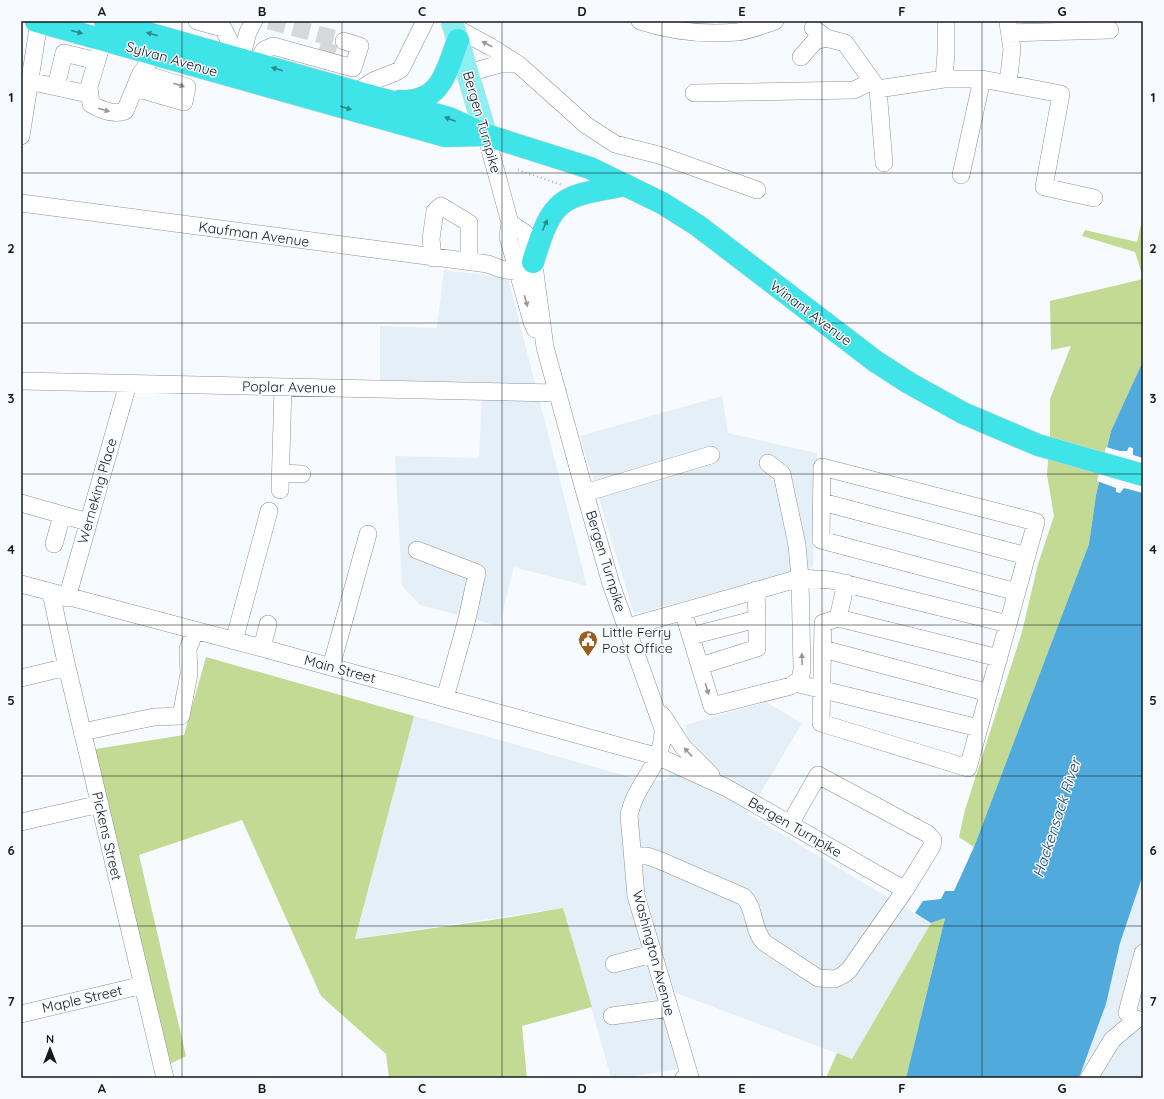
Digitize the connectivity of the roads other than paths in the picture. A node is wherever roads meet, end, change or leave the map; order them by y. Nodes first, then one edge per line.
1 (198, 21) edge
2 (254, 21) edge
3 (425, 21) edge
4 (640, 21) edge
5 (775, 21) edge
6 (946, 21) edge
7 (38, 22) edge
8 (224, 24) edge
9 (107, 26) edge
10 (1009, 27) edge
11 (455, 29) edge
12 (1110, 30) dead end
13 (281, 48) junction
14 (28, 49) edge
15 (320, 49) tunnel mouth
16 (346, 52) dead end
17 (155, 54) junction
18 (801, 57) dead end
19 (242, 59) junction
20 (97, 61) junction
21 (518, 64) junction
22 (468, 73) junction
23 (387, 76) junction
24 (944, 79) junction
25 (982, 79) junction
26 (29, 81) junction
27 (1008, 84) junction
28 (875, 85) junction
29 (56, 87) junction
30 (312, 89) junction
31 (357, 92) junction
32 (694, 93) dead end
33 (88, 94) junction
34 (387, 100) junction
35 (486, 135) junction
36 (21, 136) edge
37 (884, 162) dead end
38 (961, 175) dead end
39 (626, 185) junction
40 (756, 190) dead end
41 (1094, 198) dead end
42 (21, 203) edge
43 (509, 230) junction
44 (433, 258) junction
45 (469, 262) junction
46 (488, 264) junction
47 (525, 267) junction
48 (21, 381) edge
49 (128, 384) junction
50 (284, 387) junction
51 (558, 393) junction
52 (711, 455) dead end
53 (768, 463) dead end
54 (302, 474) dead end
55 (1143, 476) edge
56 (585, 493) junction
57 (822, 502) junction
58 (21, 503) edge
59 (269, 511) dead end
60 (62, 515) junction
61 (88, 522) junction
62 (368, 534) dead end
63 (54, 544) dead end
64 (417, 550) dead end
65 (1027, 556) junction
66 (800, 578) junction
67 (846, 583) junction
68 (21, 584) edge
69 (756, 590) junction
70 (1017, 592) junction
71 (59, 596) junction
72 (683, 612) junction
73 (838, 618) junction
74 (757, 619) junction
75 (268, 624) dead end
76 (1008, 624) junction
77 (628, 627) junction
78 (195, 631) junction
79 (690, 636) junction
80 (234, 641) junction
81 (262, 648) junction
82 (823, 650) junction
83 (999, 658) junction
84 (700, 666) junction
85 (67, 667) junction
86 (331, 667) junction
87 (21, 678) edge
88 (794, 683) junction
89 (822, 690) junction
90 (989, 693) junction
91 (445, 698) junction
92 (656, 705) junction
93 (980, 728) junction
94 (82, 732) junction
95 (658, 757) junction
96 (726, 788) junction
97 (100, 804) junction
98 (21, 822) edge
99 (790, 824) junction
100 (633, 856) junction
101 (905, 890) junction
102 (1143, 953) edge
103 (652, 954) junction
104 (614, 964) dead end
105 (1139, 977) edge
106 (143, 985) junction
107 (669, 1008) junction
108 (21, 1014) edge
109 (612, 1016) dead end
110 (1132, 1016) edge
111 (165, 1078) edge
112 (688, 1078) edge
113 (1089, 1078) edge

1 - 8 street
2 - 19 street
3 - 23 street
4 - 5 street
6 - 24 street
7 -> 9 highway, Sylvan Avenue
7 - 14 street
8 - 19 street
9 - 17 highway, Sylvan Avenue
19 -> 9 highway, Sylvan Avenue
9 - 20 street
10 - 12 street
10 - 27 street
21 -> 11 street
11 - 22 main road, Bergen Turnpike
11 - 34 highway
13 - 15 street
13 - 16 street
13 - 19 street
14 - 26 street
17 -> 30 highway, Sylvan Avenue
33 -> 17 street
18 - 28 street
30 -> 19 highway, Sylvan Avenue
20 - 29 street
20 - 33 street
21 - 22 street
21 - 40 street
22 - 35 main road, Bergen Turnpike
23 - 31 street
23 - 34 street
24 - 25 street
24 - 28 street
25 - 27 street
25 - 38 street
26 - 29 street
26 - 36 street
27 - 41 street
28 - 32 street
28 - 37 street
29 - 33 street
30 - 31 highway
30 -> 35 highway
31 - 34 highway
35 -> 34 highway
35 - 39 highway, Winant Avenue
35 - 43 street, Bergen Turnpike
47 -> 39 highway
39 - 55 highway, Winant Avenue
42 - 44 street, Kaufman Avenue
43 - 46 street
43 - 47 street, Bergen Turnpike
44 - 45 street, Kaufman Avenue
44 - 45 street
45 - 46 street, Kaufman Avenue
46 - 47 street, Kaufman Avenue
47 - 51 street, Bergen Turnpike
48 - 49 street, Poplar Avenue
49 - 50 street, Poplar Avenue
49 - 61 street, Werneking Place
50 - 51 street, Poplar Avenue
50 - 54 street
51 - 56 street, Bergen Turnpike
52 - 56 street
53 - 66 street
56 - 77 street, Bergen Turnpike
57 - 65 street
57 - 65 street
57 - 70 street
58 - 60 street
59 - 80 street
60 - 61 street
60 - 63 street
61 - 71 street, Werneking Place
62 - 86 street
64 - 91 street
65 - 70 street
66 - 67 street
66 - 69 street
88 -> 66 street
67 - 73 street
67 - 76 street
68 - 71 street, Main Street
69 - 72 street
69 - 74 street
70 - 76 street
71 - 78 street, Main Street
71 - 85 street, Pickens Street
72 - 77 street
72 - 79 street
73 - 82 street
73 - 83 street
74 - 79 street
74 - 84 street
75 - 81 street
76 - 83 street
77 - 92 street, Bergen Turnpike
78 - 80 street, Main Street
78 - 94 street
79 - 84 street
80 - 81 street, Main Street
81 - 86 street, Main Street
82 - 89 street
82 - 90 street
83 - 90 street
84 -> 88 street
85 - 87 street
85 - 94 street, Pickens Street
86 - 91 street, Main Street
88 - 89 street
89 - 93 street
89 - 93 street
90 - 93 street
91 - 95 street, Main Street
92 - 95 street, Bergen Turnpike
96 -> 92 street
94 - 97 street, Pickens Street
95 - 96 street, Bergen Turnpike
95 - 100 street, Washington Avenue
96 - 99 street, Bergen Turnpike
97 - 98 street
97 - 106 street, Pickens Street
99 - 101 street, Bergen Turnpike
99 - 101 street
100 - 101 street
100 - 103 street, Washington Avenue
102 - 105 street
103 - 104 street
103 - 107 street, Washington Avenue
105 - 110 street
106 - 108 street, Maple Street
106 - 111 street, Pickens Street
107 - 109 street
107 - 112 street, Washington Avenue
110 - 113 street

